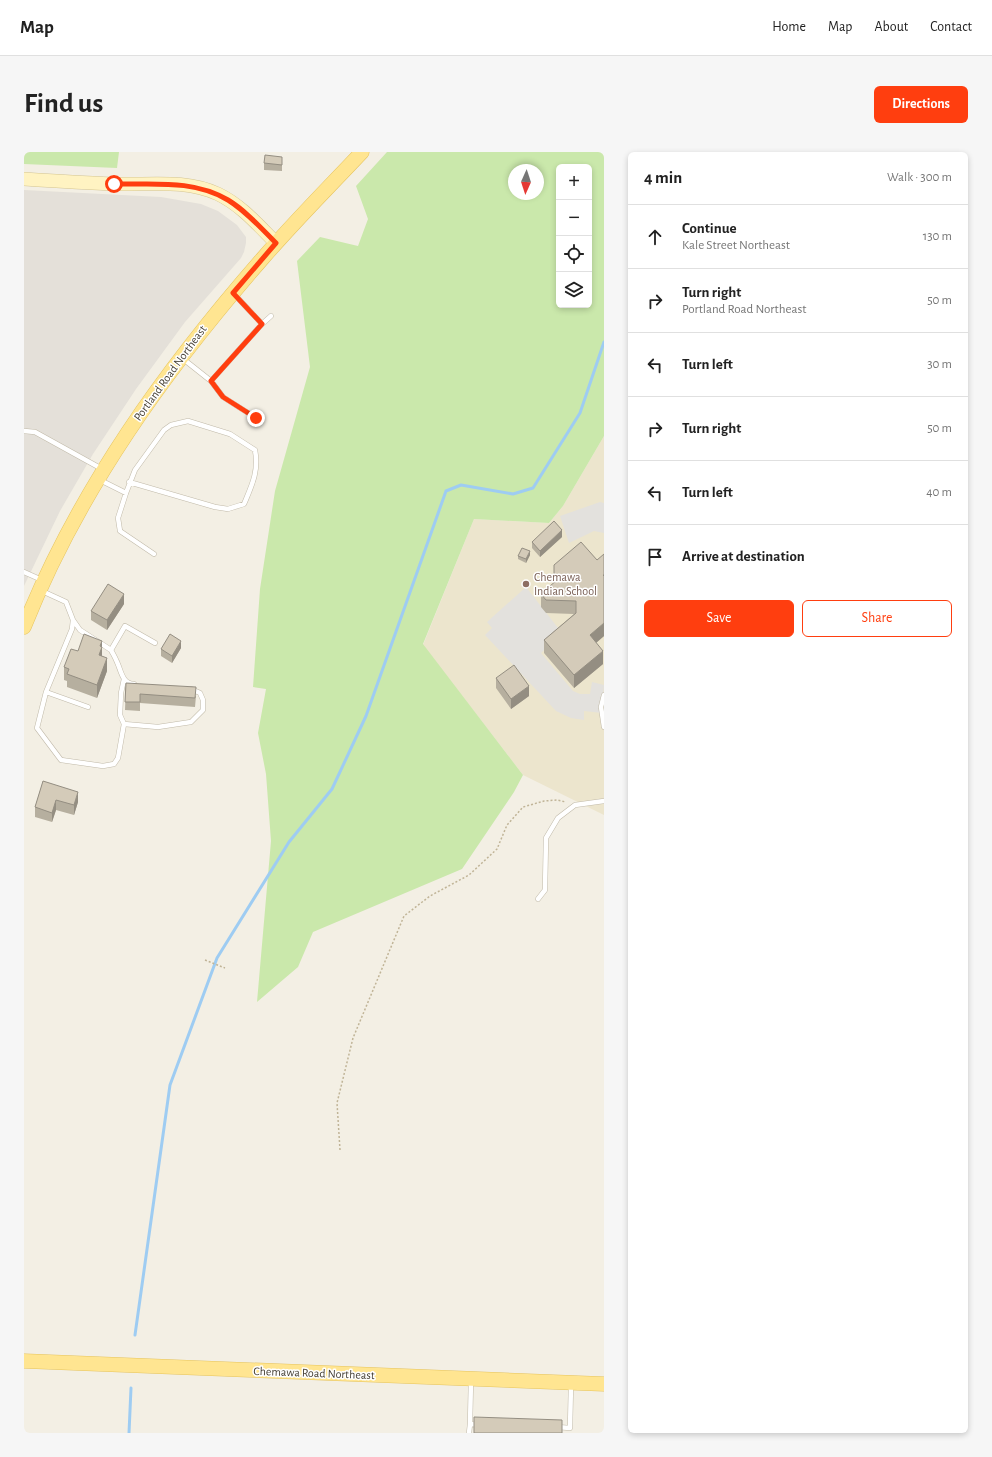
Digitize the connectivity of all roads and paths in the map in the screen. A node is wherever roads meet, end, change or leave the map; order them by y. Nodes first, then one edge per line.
1 (362, 152) edge
2 (24, 179) edge
3 (276, 243) junction
4 (233, 293) junction
5 (271, 316) dead end
6 (262, 324) junction
7 (181, 357) junction
8 (211, 381) junction
9 (256, 418) dead end
10 (24, 431) edge
11 (101, 475) junction
12 (130, 482) junction
13 (126, 493) junction
14 (154, 554) dead end
15 (24, 572) edge
16 (42, 585) junction
17 (73, 620) junction
18 (24, 627) edge
19 (155, 643) dead end
20 (111, 650) junction
21 (124, 679) junction
22 (139, 685) edge
23 (186, 687) edge
24 (46, 692) junction
25 (604, 695) edge
26 (88, 707) dead end
27 (124, 724) junction
28 (604, 727) edge
29 (604, 801) edge
30 (575, 805) junction
31 (538, 899) dead end
32 (205, 960) dead end
33 (225, 968) dead end
34 (340, 1150) dead end
35 (24, 1360) edge
36 (471, 1379) junction
37 (571, 1383) junction
38 (604, 1384) edge
39 (470, 1424) junction
40 (485, 1425) edge
41 (555, 1427) edge
42 (469, 1433) edge

1 - 3 main road, Portland Road Northeast
2 - 3 street
3 - 4 main road, Portland Road Northeast
4 - 6 lane
4 - 7 main road, Portland Road Northeast
5 - 6 lane
6 - 8 lane
7 - 8 lane
7 - 11 main road, Portland Road Northeast
8 - 9 lane
10 - 11 lane
11 - 13 lane
11 - 16 main road, Portland Road Northeast
12 - 12 lane
12 - 13 lane
13 - 14 lane
15 - 16 lane
16 - 17 lane
16 - 18 main road, Portland Road Northeast
17 - 20 lane
17 - 24 lane
19 - 20 lane
20 - 21 lane
21 - 22 lane
21 - 27 lane
23 - 27 lane
24 - 26 lane
24 - 27 lane
25 - 28 lane
29 - 30 lane
30 - 31 lane
30 - 34 path
32 - 33 path
35 - 36 main road, Chemawa Road Northeast
36 - 37 main road, Chemawa Road Northeast
36 - 39 lane
37 - 38 main road, Chemawa Road Northeast
37 - 41 lane
39 - 40 lane
39 - 42 lane

